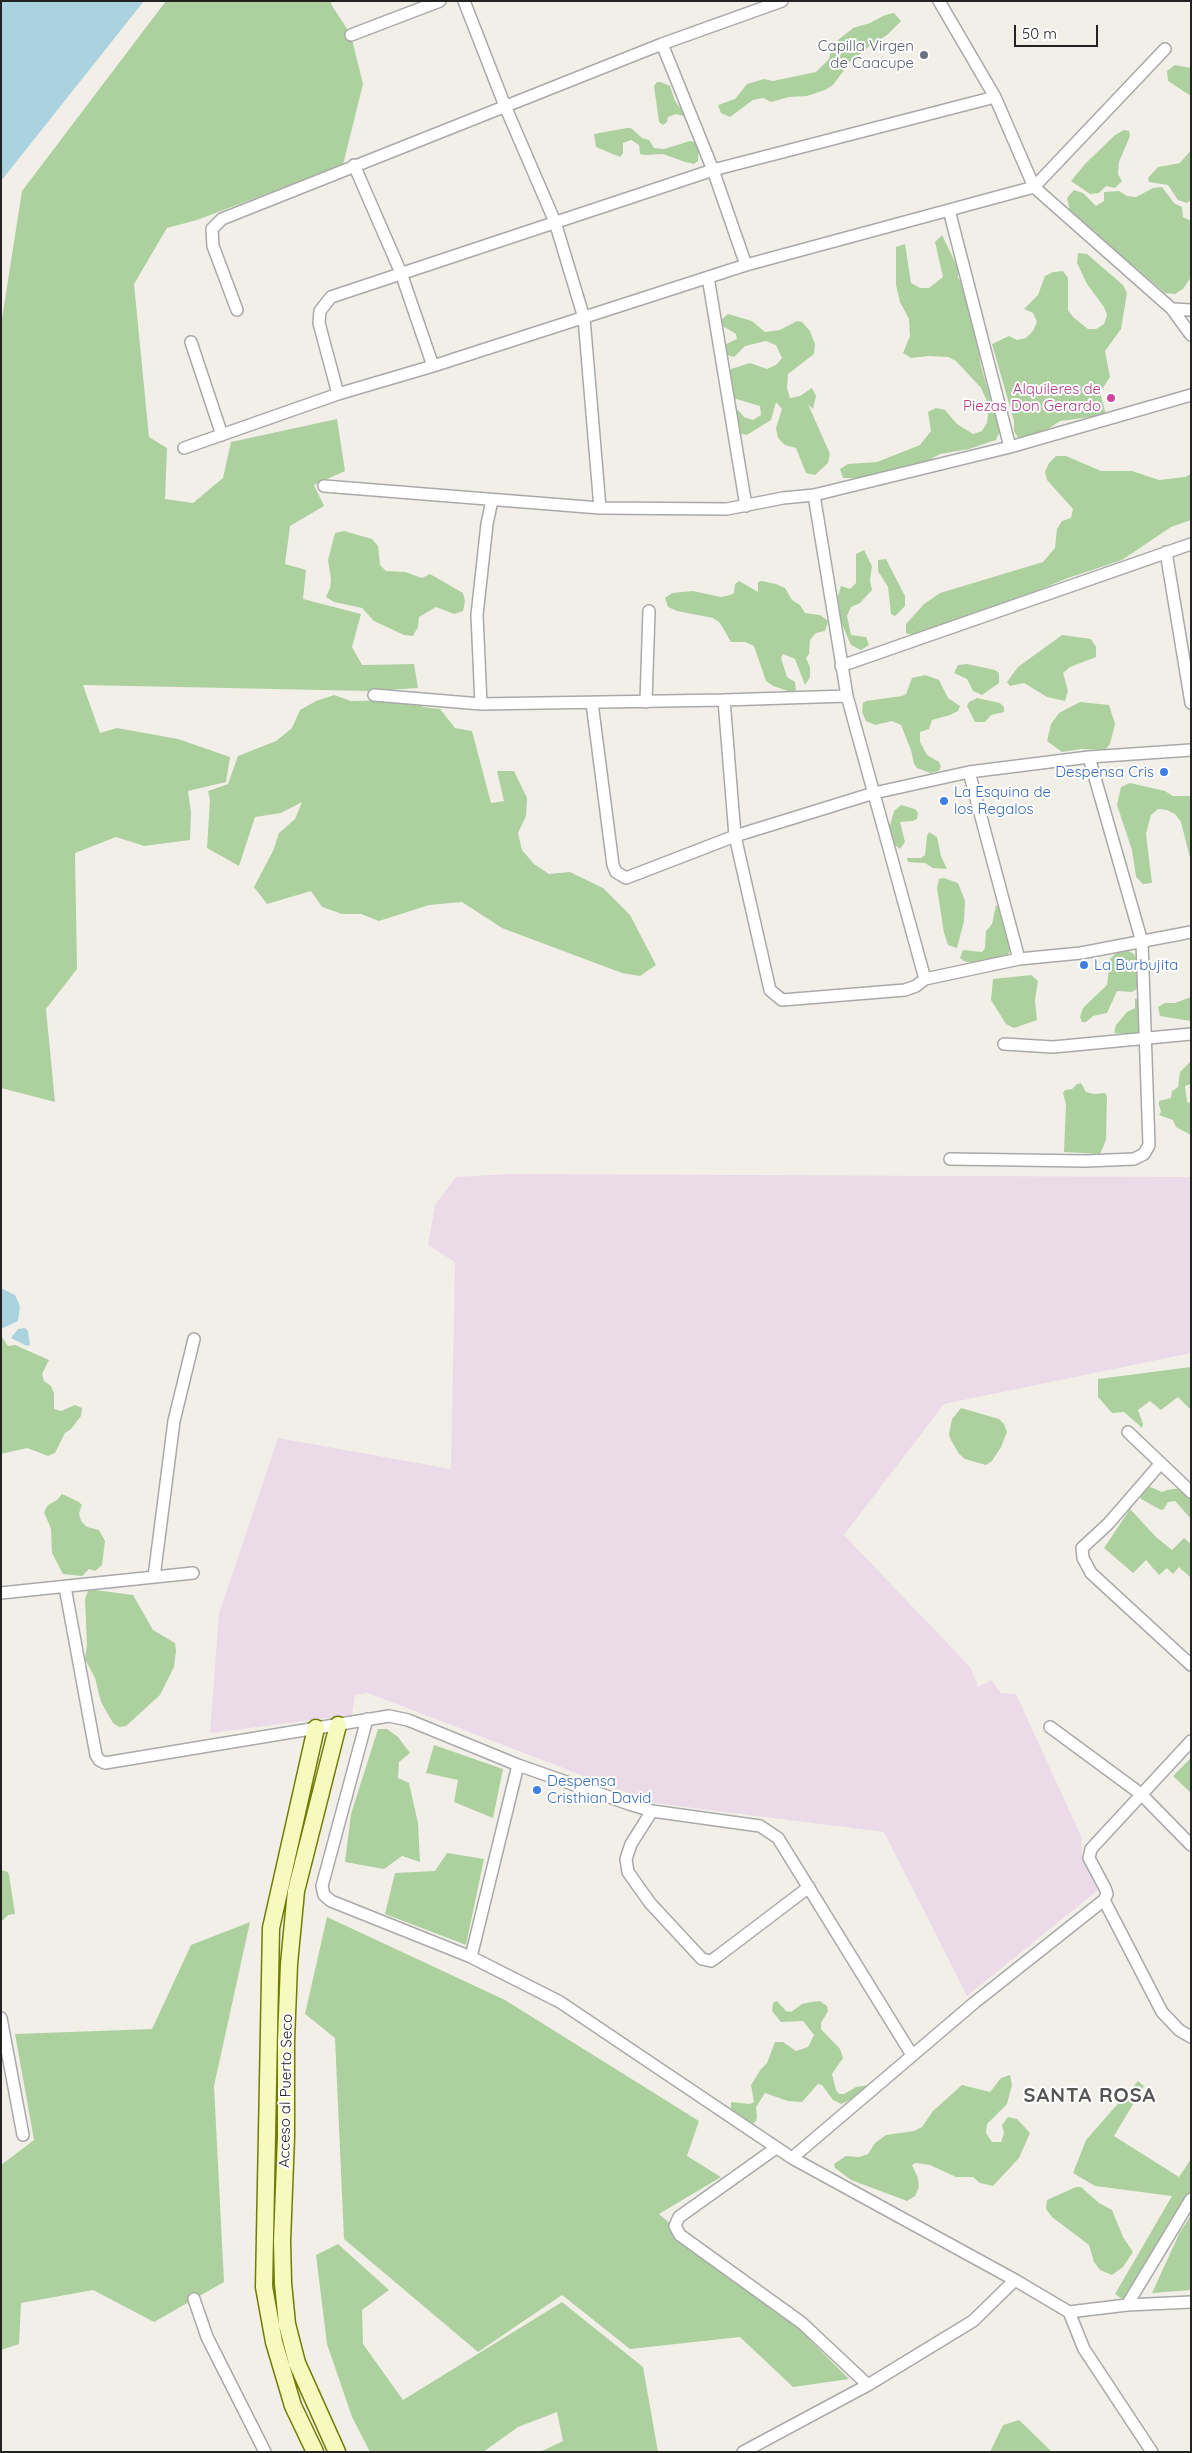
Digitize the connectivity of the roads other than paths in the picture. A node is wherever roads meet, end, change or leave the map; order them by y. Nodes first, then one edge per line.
1 (440, 1) edge
2 (464, 1) edge
3 (782, 1) edge
4 (939, 1) edge
5 (351, 35) dead end
6 (662, 44) junction
7 (1165, 49) dead end
8 (995, 97) junction
9 (505, 106) junction
10 (354, 165) junction
11 (713, 170) junction
12 (1034, 187) junction
13 (949, 210) junction
14 (555, 222) junction
15 (746, 265) junction
16 (401, 273) junction
17 (708, 278) junction
18 (237, 310) dead end
19 (1172, 310) junction
20 (1191, 310) edge
21 (584, 318) junction
22 (1191, 335) edge
23 (191, 342) dead end
24 (434, 366) junction
25 (338, 394) junction
26 (1191, 395) edge
27 (222, 435) junction
28 (1010, 447) junction
29 (184, 448) dead end
30 (324, 486) dead end
31 (814, 495) junction
32 (492, 500) junction
33 (746, 506) junction
34 (600, 508) junction
35 (1191, 544) edge
36 (1166, 552) junction
37 (649, 611) dead end
38 (841, 666) junction
39 (374, 695) dead end
40 (847, 696) junction
41 (724, 700) junction
42 (646, 702) junction
43 (592, 703) junction
44 (1191, 703) edge
45 (481, 704) junction
46 (1191, 750) edge
47 (1089, 757) junction
48 (969, 772) junction
49 (874, 793) junction
50 (735, 836) junction
51 (1191, 932) edge
52 (1142, 942) junction
53 (1020, 959) junction
54 (925, 979) junction
55 (1191, 1034) edge
56 (1144, 1039) junction
57 (1004, 1044) dead end
58 (950, 1159) dead end
59 (194, 1339) dead end
60 (1128, 1432) dead end
61 (1161, 1463) junction
62 (1191, 1492) edge
63 (193, 1573) dead end
64 (154, 1576) junction
65 (65, 1587) junction
66 (1, 1593) edge
67 (1191, 1665) edge
68 (367, 1719) junction
69 (338, 1724) junction
70 (1050, 1727) dead end
71 (316, 1728) junction
72 (1191, 1741) edge
73 (518, 1765) junction
74 (1141, 1794) junction
75 (652, 1811) junction
76 (1191, 1845) edge
77 (809, 1887) junction
78 (1104, 1900) junction
79 (471, 1957) junction
80 (1, 2018) edge
81 (1191, 2037) edge
82 (912, 2055) junction
83 (23, 2136) dead end
84 (776, 2148) junction
85 (792, 2158) junction
86 (1191, 2199) edge
87 (1015, 2280) junction
88 (194, 2299) dead end
89 (1191, 2302) edge
90 (1127, 2305) junction
91 (1069, 2312) junction
92 (868, 2385) junction
93 (756, 2449) edge
94 (265, 2452) edge
95 (314, 2452) edge
96 (337, 2452) edge
97 (743, 2452) edge
98 (1152, 2452) edge

1 - 5 street
2 - 9 street
3 - 6 street
4 - 8 street
6 - 9 street
6 - 11 street
7 - 12 street
8 - 11 street
8 - 12 street
9 - 10 street
9 - 14 street
10 - 16 street
10 - 18 street
11 - 14 street
11 - 15 street
12 - 13 street
12 - 19 street
13 - 15 street
13 - 28 street
14 - 16 street
14 - 21 street
15 - 17 street
16 - 24 street
16 - 25 street
17 - 21 street
17 - 33 street
19 - 20 street
19 - 22 street
21 - 24 street
21 - 34 street
23 - 27 street
24 - 25 street
25 - 27 street
26 - 28 street
27 - 29 street
28 - 31 street
30 - 32 street
31 - 33 street
31 - 38 street
32 - 34 street
32 - 45 street
33 - 34 street
35 - 36 street
36 - 38 street
36 - 44 street
37 - 42 street
38 - 40 street
39 - 45 street
40 - 41 street
40 - 49 street
41 - 42 street
41 - 50 street
42 - 43 street
43 - 45 street
43 - 50 street
46 - 47 street
47 - 48 street
47 - 52 street
48 - 49 street
48 - 53 street
49 - 50 street
49 - 54 street
50 - 54 street
51 - 52 street
52 - 53 street
52 - 56 street
53 - 54 street
55 - 56 street
56 - 57 street
56 - 58 street
59 - 64 street
60 - 61 street
61 - 62 street
61 - 67 street
63 - 64 street
64 - 65 street
65 - 66 street
65 - 71 street
68 - 69 street
68 - 73 street
68 - 79 street
69 - 71 street
69 - 96 main road, Acceso al Puerto Seco
70 - 74 street
71 - 95 main road, Acceso al Puerto Seco
72 - 74 street
73 - 75 street
73 - 79 street
74 - 76 street
74 - 78 street
75 - 77 street
75 - 77 street
77 - 82 street
78 - 81 street
78 - 82 street
79 - 84 street
80 - 83 street
82 - 85 street
84 - 85 street
84 - 92 street
85 - 87 street
86 - 90 street
87 - 91 street
87 - 92 street
88 - 94 street
89 - 90 street
90 - 91 street
91 - 98 street
92 - 93 street
93 - 97 street

